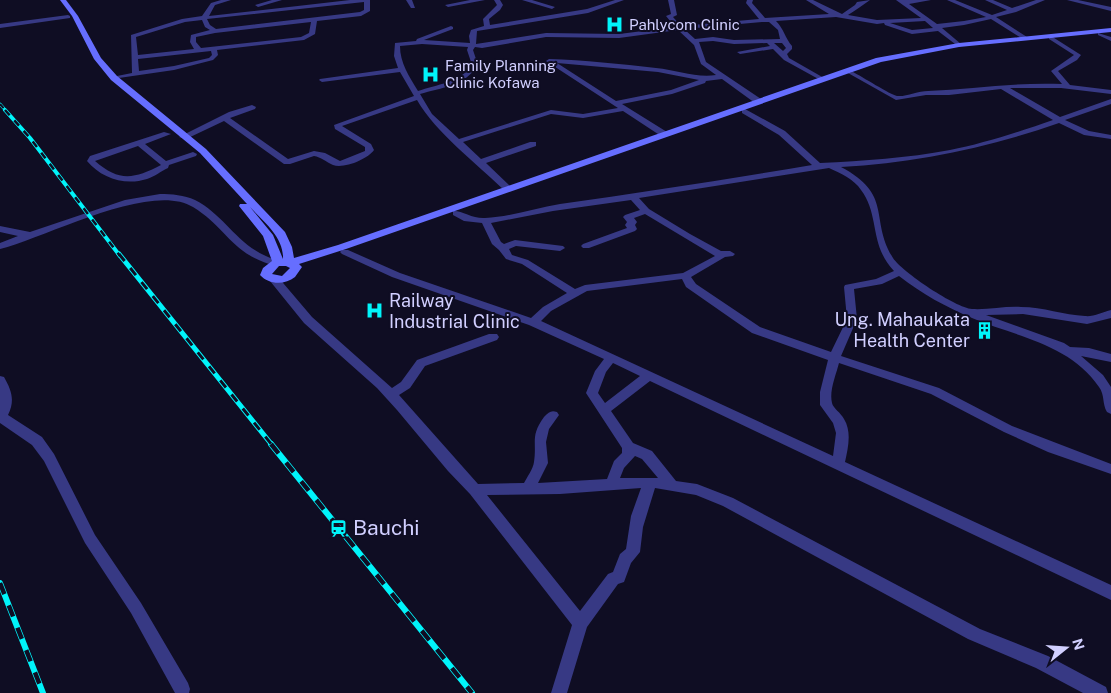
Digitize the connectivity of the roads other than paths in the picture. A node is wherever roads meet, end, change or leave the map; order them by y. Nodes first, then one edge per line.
1 (57, 0) edge
2 (63, 0) edge
3 (228, 0) edge
4 (279, 0) edge
5 (366, 0) edge
6 (409, 0) edge
7 (482, 0) edge
8 (497, 0) edge
9 (525, 0) edge
10 (621, 0) edge
11 (672, 0) edge
12 (750, 0) edge
13 (809, 0) edge
14 (867, 0) edge
15 (928, 0) edge
16 (950, 0) edge
17 (988, 0) edge
18 (1042, 0) edge
19 (1070, 0) edge
20 (325, 2) edge
21 (902, 2) edge
22 (448, 5) dead end
23 (412, 7) dead end
24 (552, 7) dead end
25 (1111, 9) edge
26 (1014, 11) junction
27 (233, 14) junction
28 (836, 15) junction
29 (845, 15) junction
30 (68, 17) junction
31 (992, 17) junction
32 (204, 18) junction
33 (927, 19) junction
34 (314, 20) junction
35 (767, 20) junction
36 (880, 22) junction
37 (0, 26) edge
38 (487, 26) junction
39 (451, 28) dead end
40 (678, 28) junction
41 (938, 28) junction
42 (215, 31) junction
43 (1111, 31) edge
44 (1100, 34) junction
45 (1025, 38) junction
46 (1051, 38) junction
47 (1111, 38) edge
48 (695, 40) junction
49 (784, 41) junction
50 (415, 42) junction
51 (768, 42) junction
52 (959, 45) junction
53 (472, 46) junction
54 (775, 47) junction
55 (213, 48) junction
56 (198, 49) junction
57 (740, 52) dead end
58 (783, 54) junction
59 (135, 57) junction
60 (402, 70) junction
61 (851, 73) junction
62 (136, 74) junction
63 (110, 76) junction
64 (721, 77) junction
65 (704, 79) junction
66 (822, 79) junction
67 (322, 80) dead end
68 (1002, 87) junction
69 (1071, 88) junction
70 (1111, 92) edge
71 (418, 95) junction
72 (758, 102) junction
73 (615, 103) junction
74 (1104, 104) edge
75 (252, 107) dead end
76 (624, 109) junction
77 (746, 111) junction
78 (1111, 112) edge
79 (225, 118) junction
80 (1056, 120) junction
81 (167, 134) junction
82 (664, 134) junction
83 (183, 137) junction
84 (1111, 137) edge
85 (456, 142) junction
86 (141, 144) junction
87 (533, 144) dead end
88 (193, 154) junction
89 (479, 163) junction
90 (165, 164) junction
91 (830, 165) junction
92 (818, 166) junction
93 (507, 188) junction
94 (633, 197) junction
95 (646, 211) junction
96 (456, 213) junction
97 (485, 221) junction
98 (0, 229) edge
99 (35, 232) junction
100 (0, 246) edge
101 (586, 246) dead end
102 (503, 248) junction
103 (560, 248) dead end
104 (345, 252) junction
105 (255, 258) junction
106 (286, 269) junction
107 (900, 272) junction
108 (686, 276) junction
109 (270, 277) junction
110 (574, 293) junction
111 (971, 312) junction
112 (1111, 314) edge
113 (533, 322) junction
114 (493, 337) dead end
115 (1069, 351) junction
116 (611, 357) junction
117 (834, 358) junction
118 (1111, 358) edge
119 (649, 375) junction
120 (0, 380) edge
121 (390, 394) junction
122 (1111, 409) edge
123 (603, 411) junction
124 (552, 415) dead end
125 (1, 417) edge
126 (628, 447) junction
127 (838, 463) junction
128 (1111, 469) edge
129 (651, 482) junction
130 (671, 484) junction
131 (611, 485) junction
132 (528, 489) junction
133 (475, 490) junction
134 (1111, 593) edge
135 (580, 623) junction
136 (182, 690) dead end
137 (559, 693) edge
138 (1100, 693) edge

1 - 30 street
2 - 63 street
3 - 32 street
4 - 27 street
5 - 20 street
5 - 34 street
6 - 23 street
7 - 22 street
8 - 38 street
9 - 24 street
10 - 38 street
11 - 40 street
12 - 35 street
13 - 28 street
14 - 29 street
15 - 21 street
16 - 31 street
17 - 26 street
18 - 26 street
19 - 25 street
20 - 27 street
21 - 33 street
26 - 31 street
27 - 32 street
28 - 29 street
28 - 35 street
29 - 36 street
30 - 37 street
30 - 63 street
31 - 41 street
31 - 45 street
32 - 42 street
32 - 59 street
33 - 36 street
33 - 41 street
34 - 42 street
34 - 55 street
35 - 40 street
35 - 49 street
36 - 41 street
38 - 53 street
39 - 50 street
40 - 48 street
40 - 53 street
41 - 52 street
42 - 56 street
43 - 44 street
43 - 45 street
44 - 46 street
44 - 47 street
45 - 52 street
46 - 61 street
46 - 69 street
48 - 51 street
48 - 64 street
49 - 51 street
49 - 58 street
50 - 53 street
50 - 60 street
51 - 54 street
52 - 66 street
53 - 71 street
54 - 57 street
54 - 58 street
55 - 56 street
55 - 62 street
56 - 59 street
58 - 66 street
59 - 62 street
60 - 67 street
60 - 71 street
61 - 68 street
61 - 77 street
62 - 63 street
63 - 81 street
63 - 83 street
64 - 65 street
64 - 72 street
65 - 73 street
65 - 73 street
66 - 72 street
68 - 69 street
68 - 80 street
69 - 70 street
69 - 74 street
71 - 79 street
71 - 85 street
72 - 82 street
73 - 76 street
74 - 78 street
74 - 80 street
75 - 79 street
76 - 82 street
76 - 85 street
77 - 92 street
77 - 96 street
79 - 83 street
80 - 84 street
80 - 91 street
81 - 86 street
81 - 88 street
82 - 93 street
83 - 106 street
85 - 89 street
86 - 90 street
86 - 90 street
87 - 89 street
88 - 90 street
88 - 106 street
89 - 93 street
91 - 92 street
91 - 107 street
92 - 94 street
93 - 106 street
94 - 95 street
94 - 97 street
95 - 101 street
95 - 108 street
96 - 97 street
96 - 104 street
97 - 102 street
98 - 99 street
99 - 100 street
99 - 105 street
102 - 103 street
102 - 110 street
104 - 106 street
104 - 113 street
105 - 106 street
105 - 109 street
106 - 109 street
106 - 109 street
106 - 121 street
107 - 111 street
107 - 117 street
108 - 110 street
108 - 117 street
110 - 113 street
111 - 112 street
111 - 115 street
113 - 116 street
114 - 121 street
115 - 118 street
115 - 122 street
116 - 119 street
116 - 123 street
117 - 127 street
117 - 128 street
119 - 123 street
119 - 127 street
120 - 125 street
121 - 133 street
123 - 126 street
124 - 132 street
125 - 136 street
126 - 130 street
126 - 131 street
127 - 134 street
129 - 130 street
129 - 131 street
129 - 135 street
130 - 138 street
131 - 132 street
132 - 133 street
133 - 135 street
135 - 137 street

